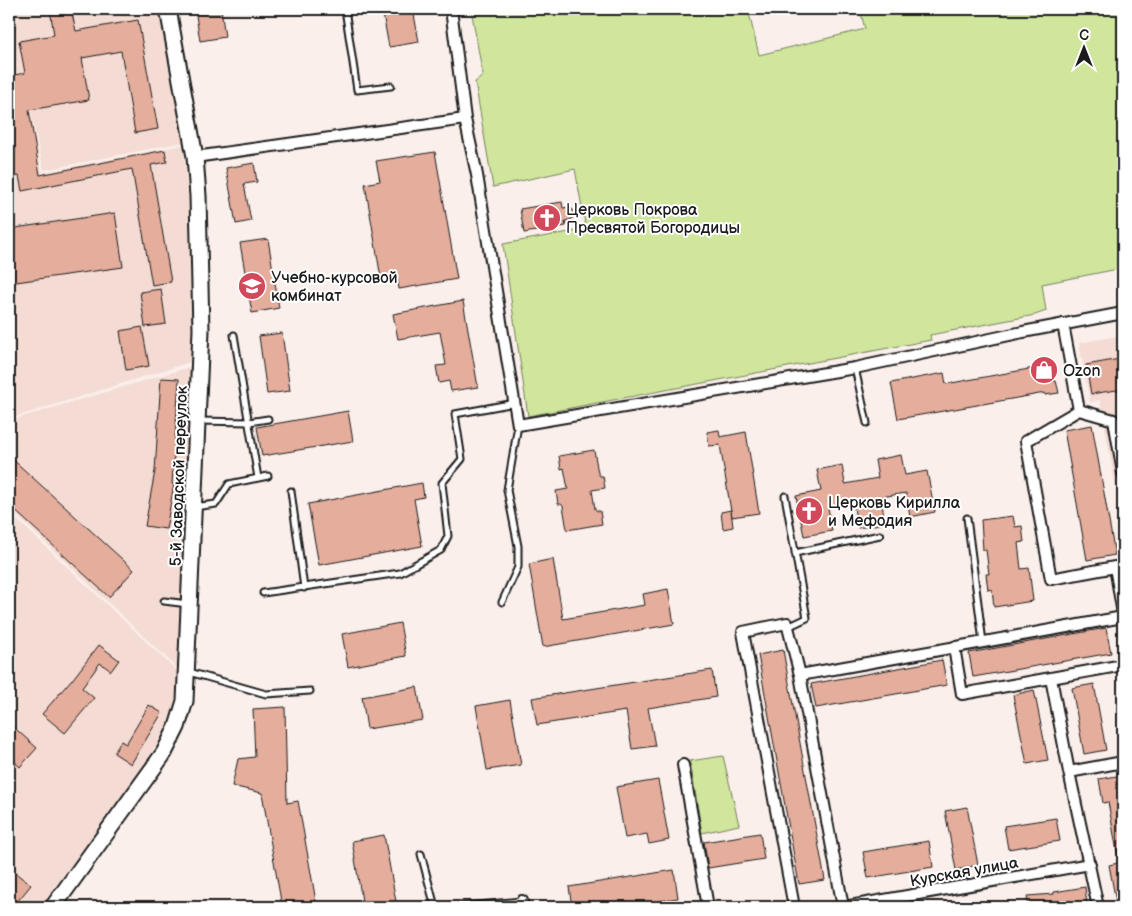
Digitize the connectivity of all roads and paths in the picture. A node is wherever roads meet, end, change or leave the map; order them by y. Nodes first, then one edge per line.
1 (168, 9) edge
2 (345, 9) edge
3 (451, 9) edge
4 (391, 86) dead end
5 (465, 119) junction
6 (195, 157) junction
7 (1123, 313) edge
8 (1063, 324) junction
9 (234, 335) dead end
10 (855, 368) junction
11 (515, 403) junction
12 (1080, 410) junction
13 (268, 419) dead end
14 (197, 421) junction
15 (248, 422) junction
16 (867, 423) dead end
17 (518, 426) junction
18 (1123, 473) edge
19 (268, 476) dead end
20 (258, 478) junction
21 (291, 490) dead end
22 (785, 496) dead end
23 (194, 507) junction
24 (967, 518) dead end
25 (880, 535) dead end
26 (795, 553) junction
27 (304, 588) junction
28 (263, 593) dead end
29 (164, 601) dead end
30 (502, 602) dead end
31 (190, 604) junction
32 (1123, 615) edge
33 (788, 628) junction
34 (983, 642) junction
35 (954, 647) junction
36 (1123, 665) edge
37 (186, 671) junction
38 (800, 675) junction
39 (1052, 678) junction
40 (310, 691) dead end
41 (1123, 762) edge
42 (683, 765) dead end
43 (1069, 772) junction
44 (421, 854) dead end
45 (1090, 864) junction
46 (904, 902) edge
47 (523, 904) edge
48 (53, 907) edge
49 (435, 907) edge
50 (456, 907) edge
51 (708, 907) edge
52 (794, 907) edge
53 (843, 907) edge
54 (1098, 907) edge

1 - 6 street, 5-й Заводской переулок
2 - 4 lane
3 - 5 street
5 - 6 street
5 - 11 street
6 - 14 street, 5-й Заводской переулок
7 - 8 street
8 - 10 street
8 - 12 street
9 - 15 lane
10 - 16 lane
10 - 17 street
11 - 17 street
11 - 27 lane
12 - 18 street
12 - 32 street
13 - 15 lane
14 - 15 lane
14 - 23 street, 5-й Заводской переулок
15 - 20 lane
17 - 30 lane
19 - 20 lane
20 - 23 lane
21 - 27 lane
22 - 26 lane
23 - 31 street, 5-й Заводской переулок
24 - 34 lane
25 - 26 lane
26 - 33 lane
27 - 28 lane
29 - 31 lane
31 - 37 street, 5-й Заводской переулок
32 - 34 street
33 - 38 street
33 - 52 street
34 - 35 street
35 - 38 street
35 - 39 street
36 - 39 street
37 - 40 lane
37 - 48 street, 5-й Заводской переулок
38 - 53 street
39 - 43 street
41 - 43 street
42 - 51 street
43 - 45 street
44 - 49 lane
45 - 46 street, Курская улица
45 - 54 street
46 - 53 street, Курская улица
47 - 50 lane

